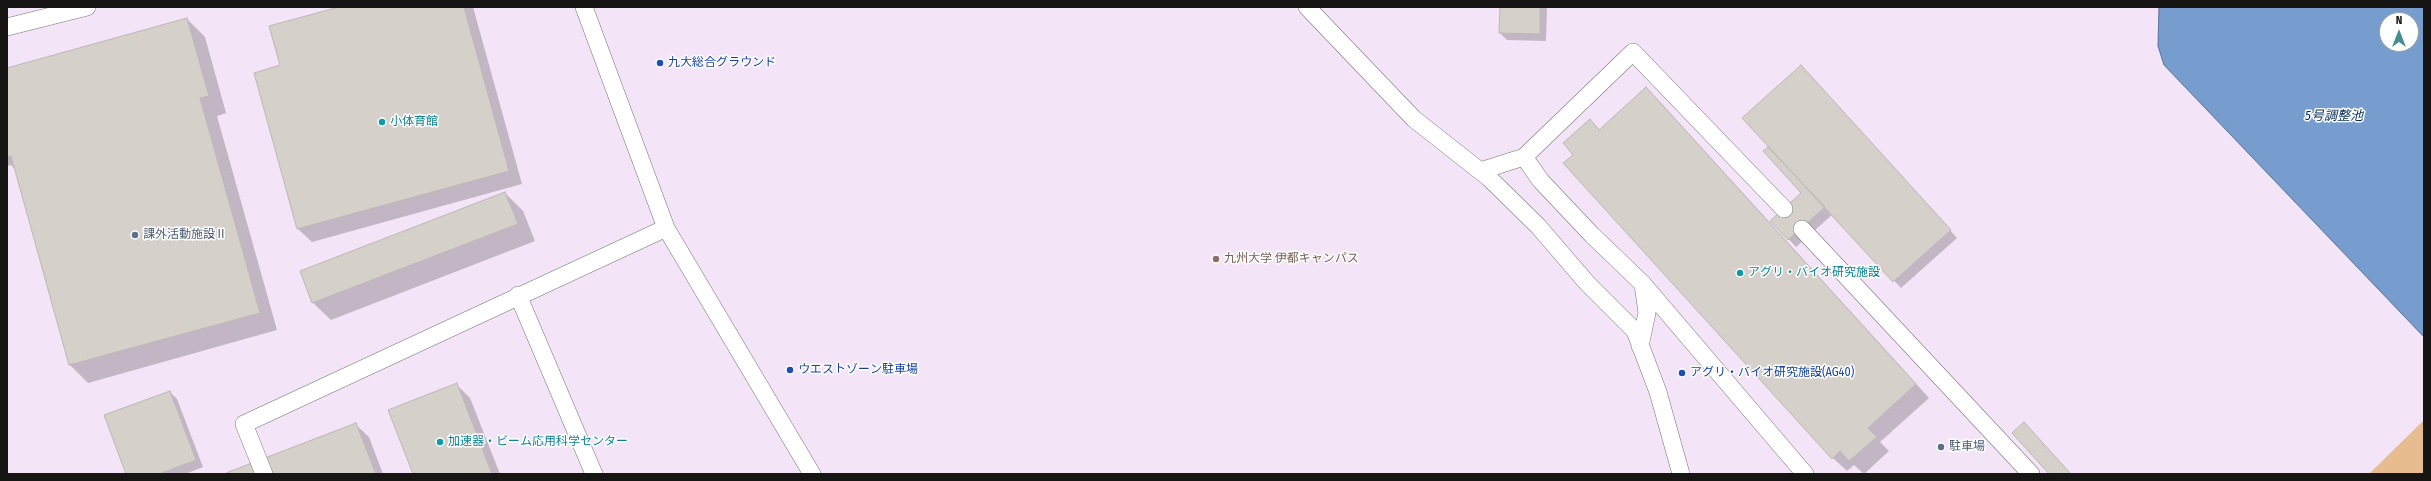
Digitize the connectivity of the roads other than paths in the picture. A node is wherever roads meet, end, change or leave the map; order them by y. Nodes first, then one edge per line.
1 (87, 7) edge
2 (584, 7) edge
3 (1307, 7) edge
4 (7, 27) edge
5 (1524, 157) junction
6 (1480, 171) junction
7 (1784, 209) dead end
8 (666, 228) junction
9 (1802, 229) dead end
10 (1643, 284) junction
11 (518, 295) junction
12 (1640, 346) junction
13 (264, 474) edge
14 (594, 474) edge
15 (812, 474) edge
16 (1681, 474) edge
17 (1805, 474) edge
18 (2031, 474) edge

1 - 4 lane
2 - 8 lane
3 - 6 lane
5 - 6 lane
5 - 7 lane
5 - 10 lane
6 - 12 lane
8 - 11 lane
8 - 15 lane
9 - 18 lane
10 - 12 lane
10 - 17 lane
11 - 13 lane
11 - 14 lane
12 - 16 lane

